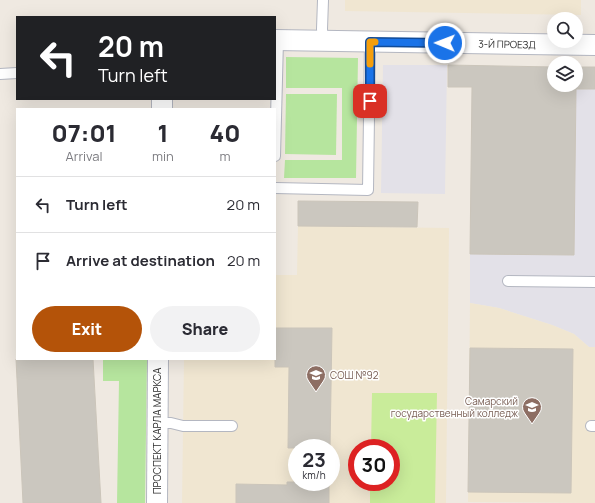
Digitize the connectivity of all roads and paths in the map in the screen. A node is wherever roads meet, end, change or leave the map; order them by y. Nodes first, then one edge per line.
1 (323, 0) edge
2 (276, 40) edge
3 (323, 41) junction
4 (370, 42) junction
5 (595, 45) edge
6 (16, 73) edge
7 (0, 74) edge
8 (276, 188) edge
9 (508, 281) dead end
10 (595, 282) edge
11 (158, 360) edge
12 (157, 423) junction
13 (232, 426) dead end
14 (157, 503) edge

1 - 3 lane
2 - 3 street, 3-Й ПРОЕЗД
3 - 4 street, 3-Й ПРОЕЗД
4 - 5 street, 3-Й ПРОЕЗД
4 - 8 lane
6 - 7 lane
9 - 10 lane
11 - 12 street, ПРОСПЕКТ КАРЛА МАРКСА
12 - 13 lane
12 - 14 street, ПРОСПЕКТ КАРЛА МАРКСА

